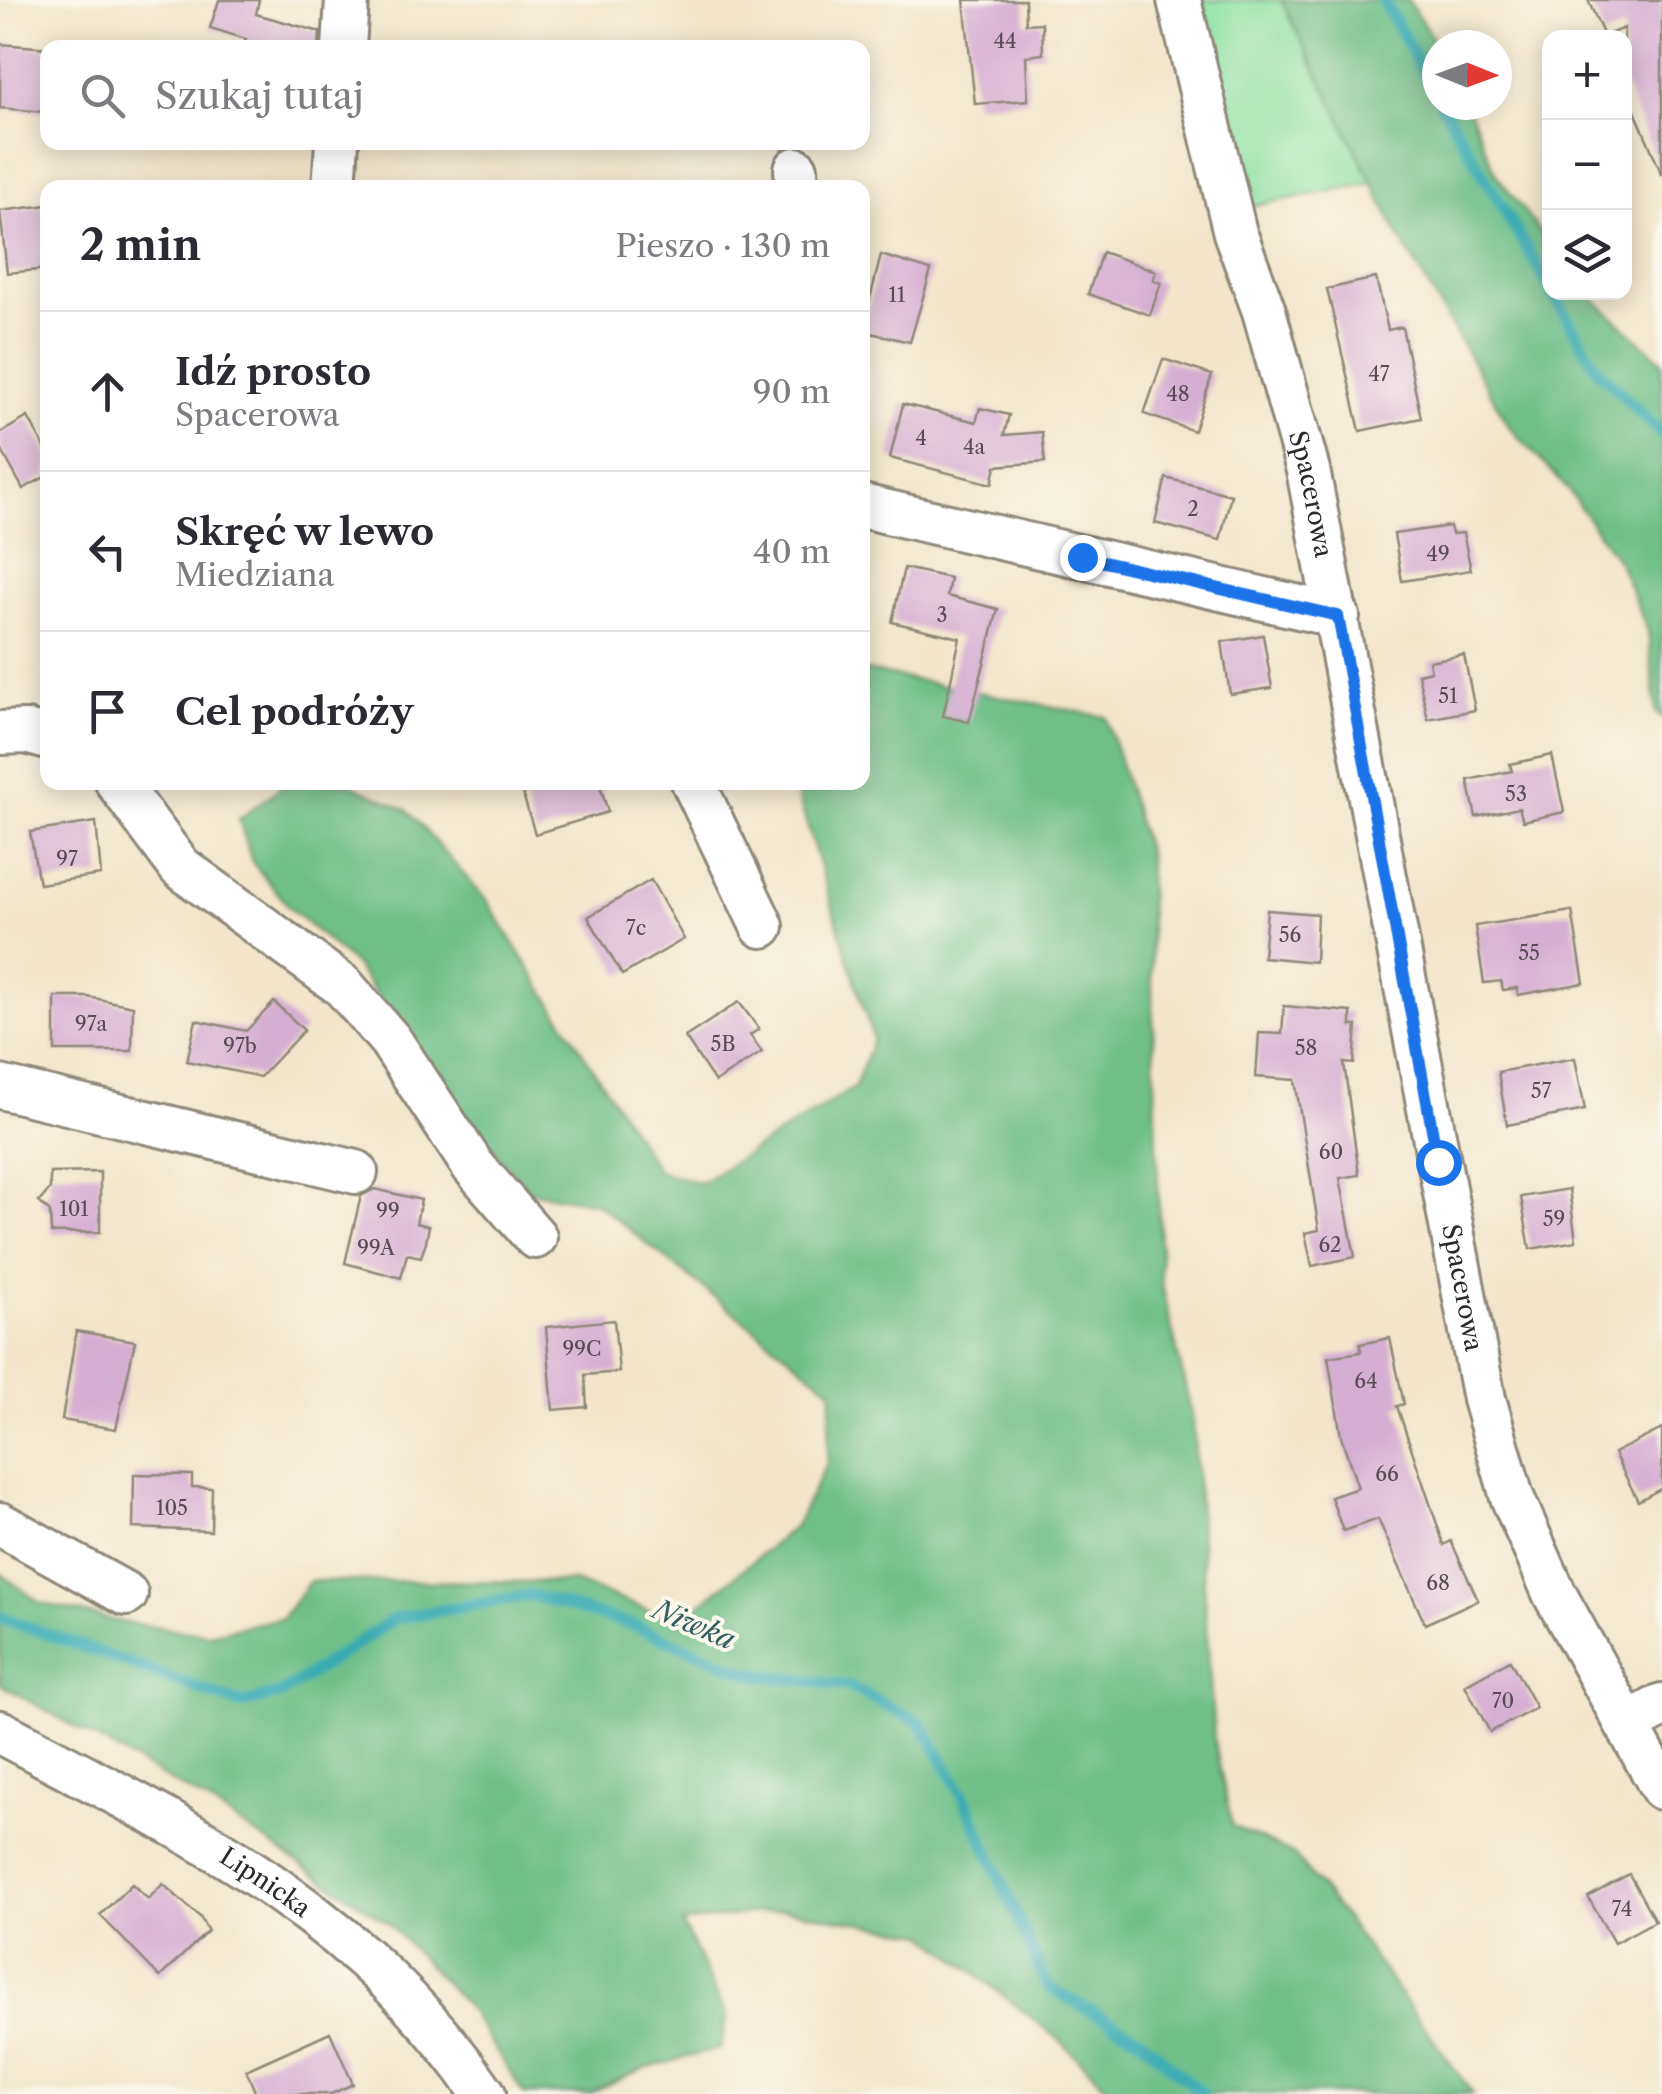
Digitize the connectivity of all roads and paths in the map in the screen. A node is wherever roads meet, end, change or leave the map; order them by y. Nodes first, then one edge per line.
1 (348, 0) edge
2 (1178, 0) edge
3 (345, 40) edge
4 (336, 150) edge
5 (335, 180) edge
6 (870, 508) edge
7 (1338, 616) junction
8 (0, 733) edge
9 (40, 736) edge
10 (123, 790) edge
11 (696, 790) edge
12 (762, 926) dead end
13 (0, 1087) edge
14 (356, 1172) dead end
15 (535, 1237) dead end
16 (0, 1524) edge
17 (126, 1594) dead end
18 (1645, 1715) edge
19 (0, 1732) edge
20 (1662, 1788) edge
21 (484, 2094) edge

1 - 3 street
2 - 7 street, Spacerowa
4 - 5 street
6 - 7 street
7 - 18 street, Spacerowa
8 - 9 street
10 - 15 street
11 - 12 street
13 - 14 street
16 - 17 street
18 - 20 street, Spacerowa
19 - 21 street, Lipnicka

